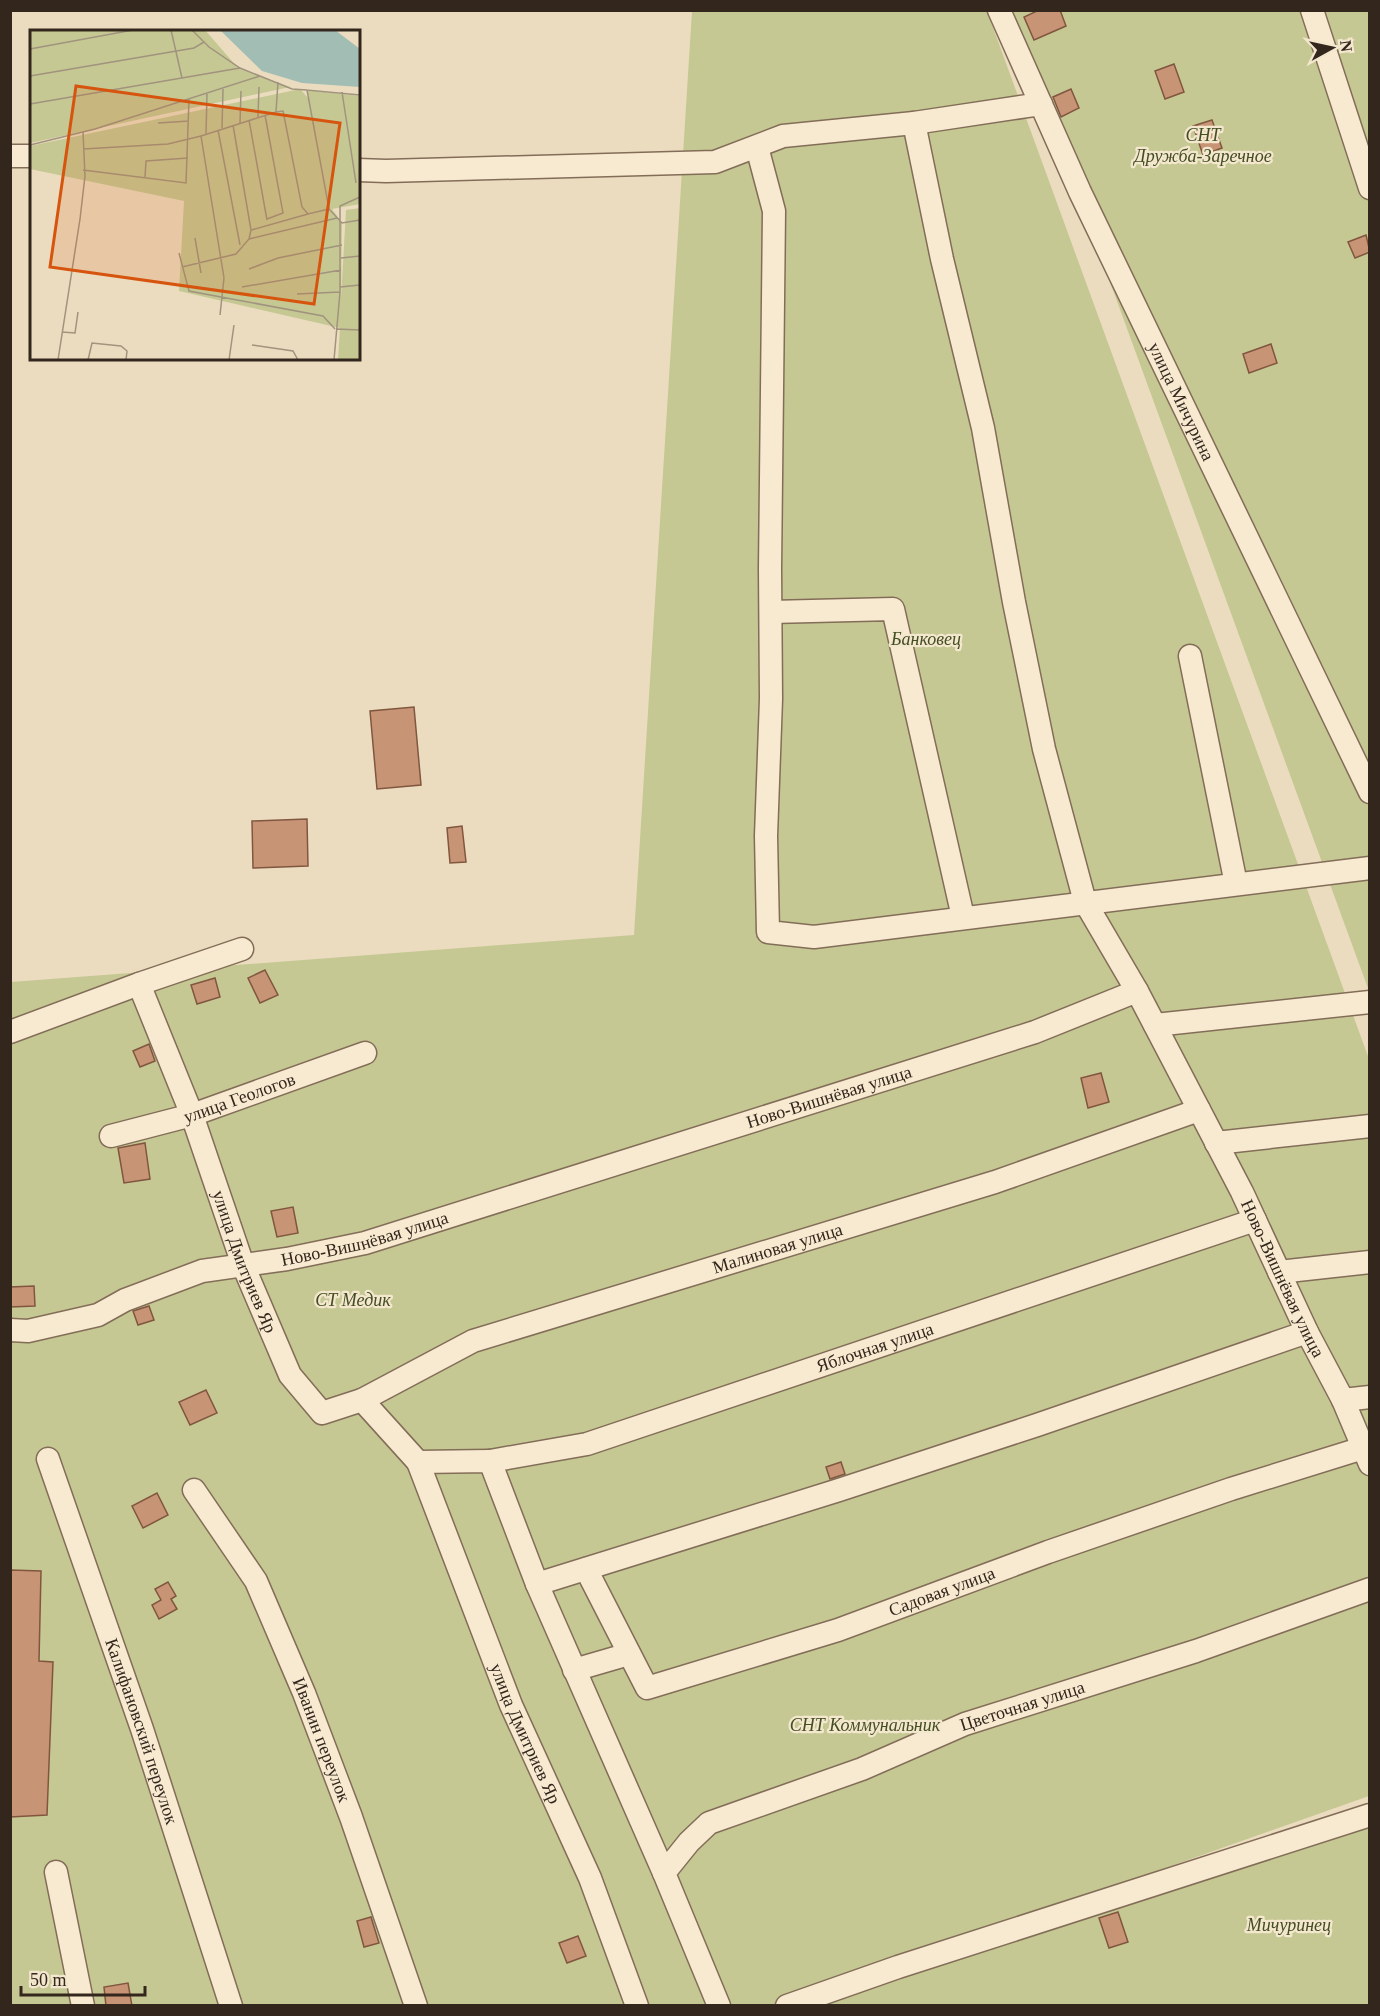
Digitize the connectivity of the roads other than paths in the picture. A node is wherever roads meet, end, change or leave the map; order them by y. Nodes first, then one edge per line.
1 (999, 10) edge
2 (1312, 10) edge
3 (1041, 104) junction
4 (914, 123) junction
5 (757, 147) junction
6 (10, 156) edge
7 (30, 156) edge
8 (360, 170) edge
9 (1370, 188) edge
10 (771, 612) junction
11 (1190, 656) dead end
12 (1370, 792) edge
13 (1370, 868) edge
14 (1236, 884) junction
15 (1085, 902) junction
16 (963, 918) junction
17 (242, 949) dead end
18 (139, 984) junction
19 (1137, 991) junction
20 (1370, 1002) edge
21 (1155, 1024) junction
22 (10, 1032) edge
23 (365, 1053) dead end
24 (1199, 1110) junction
25 (192, 1115) junction
26 (1370, 1126) edge
27 (111, 1136) dead end
28 (1216, 1143) junction
29 (1255, 1220) junction
30 (1370, 1262) edge
31 (243, 1265) junction
32 (1279, 1272) junction
33 (10, 1330) edge
34 (1307, 1332) junction
35 (1370, 1397) edge
36 (362, 1400) junction
37 (1343, 1400) junction
38 (1366, 1456) edge
39 (48, 1459) dead end
40 (490, 1461) junction
41 (418, 1462) junction
42 (194, 1490) dead end
43 (586, 1569) junction
44 (537, 1584) junction
45 (1370, 1589) edge
46 (629, 1654) junction
47 (574, 1670) junction
48 (1370, 1815) edge
49 (56, 1872) dead end
50 (664, 1873) junction
51 (83, 2006) edge
52 (231, 2006) edge
53 (416, 2006) edge
54 (637, 2006) edge
55 (719, 2006) edge
56 (787, 2006) edge

1 - 3 street, улица Мичурина
2 - 9 street
3 - 4 street
3 - 12 street, улица Мичурина
4 - 5 street
4 - 15 street
5 - 8 street
5 - 10 street
6 - 7 street
10 - 16 street
10 - 16 street
11 - 14 street
13 - 14 street
14 - 15 street
15 - 16 street
15 - 19 street
17 - 18 street
18 - 22 street
18 - 25 street, улица Дмитриев Яр
19 - 21 street, Ново-Вишнёвая улица
19 - 31 street, Ново-Вишнёвая улица
20 - 21 street
21 - 24 street, Ново-Вишнёвая улица
23 - 25 street, улица Геологов
24 - 28 street, Ново-Вишнёвая улица
24 - 36 street, Малиновая улица
25 - 27 street, улица Геологов
25 - 31 street, улица Дмитриев Яр
26 - 28 street
28 - 29 street, Ново-Вишнёвая улица
29 - 32 street, Ново-Вишнёвая улица
29 - 40 street, Яблочная улица
30 - 32 street
31 - 33 street, Ново-Вишнёвая улица
31 - 36 street, улица Дмитриев Яр
32 - 34 street, Ново-Вишнёвая улица
34 - 37 street, Ново-Вишнёвая улица
34 - 43 street
35 - 37 street
36 - 41 street, улица Дмитриев Яр
37 - 38 street, Ново-Вишнёвая улица
38 - 46 street, Садовая улица
39 - 52 street, Калифановский переулок
40 - 41 street
40 - 44 street
41 - 54 street, улица Дмитриев Яр
42 - 53 street, Иванин переулок
43 - 44 street
43 - 46 street, Садовая улица
44 - 47 street
45 - 50 street, Цветочная улица
46 - 47 street
47 - 50 street
48 - 56 street
49 - 51 street
50 - 55 street

